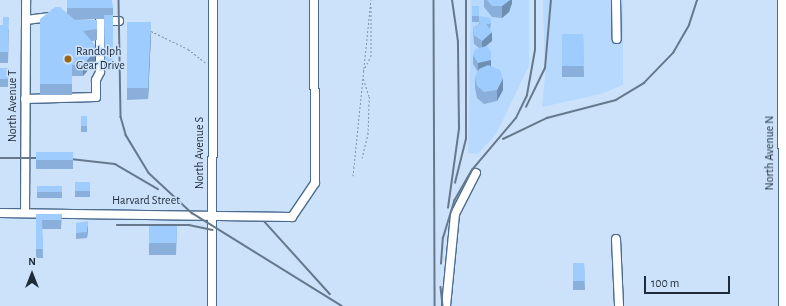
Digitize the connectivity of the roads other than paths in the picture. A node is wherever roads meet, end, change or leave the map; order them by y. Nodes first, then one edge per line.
1 (26, 0) edge
2 (213, 0) edge
3 (314, 0) edge
4 (616, 0) edge
5 (782, 0) edge
6 (62, 17) edge
7 (26, 20) junction
8 (87, 21) edge
9 (100, 21) junction
10 (119, 21) dead end
11 (784, 31) edge
12 (617, 40) dead end
13 (784, 72) edge
14 (25, 99) junction
15 (784, 113) edge
16 (784, 155) edge
17 (476, 173) dead end
18 (784, 196) edge
19 (25, 213) junction
20 (0, 214) edge
21 (212, 215) junction
22 (784, 236) edge
23 (616, 239) dead end
24 (784, 277) edge
25 (212, 306) edge
26 (446, 306) edge
27 (619, 306) edge
28 (783, 306) edge

1 - 7 street, North Avenue T
2 - 21 street, North Avenue S
3 - 21 street, Harvard Street
4 - 12 street
5 - 11 street, North Avenue N
6 - 7 street
7 - 14 street, North Avenue T
8 - 9 street
9 - 10 street
9 - 14 street
11 - 13 street, North Avenue N
13 - 15 street, North Avenue N
14 - 19 street, North Avenue T
15 - 16 street, North Avenue N
16 - 18 street, North Avenue N
17 - 26 street
18 - 22 street, North Avenue N
19 - 20 street, Harvard Street
19 - 21 street, Harvard Street
21 - 25 street, North Avenue S
22 - 24 street, North Avenue N
23 - 27 street
24 - 28 street, North Avenue N

